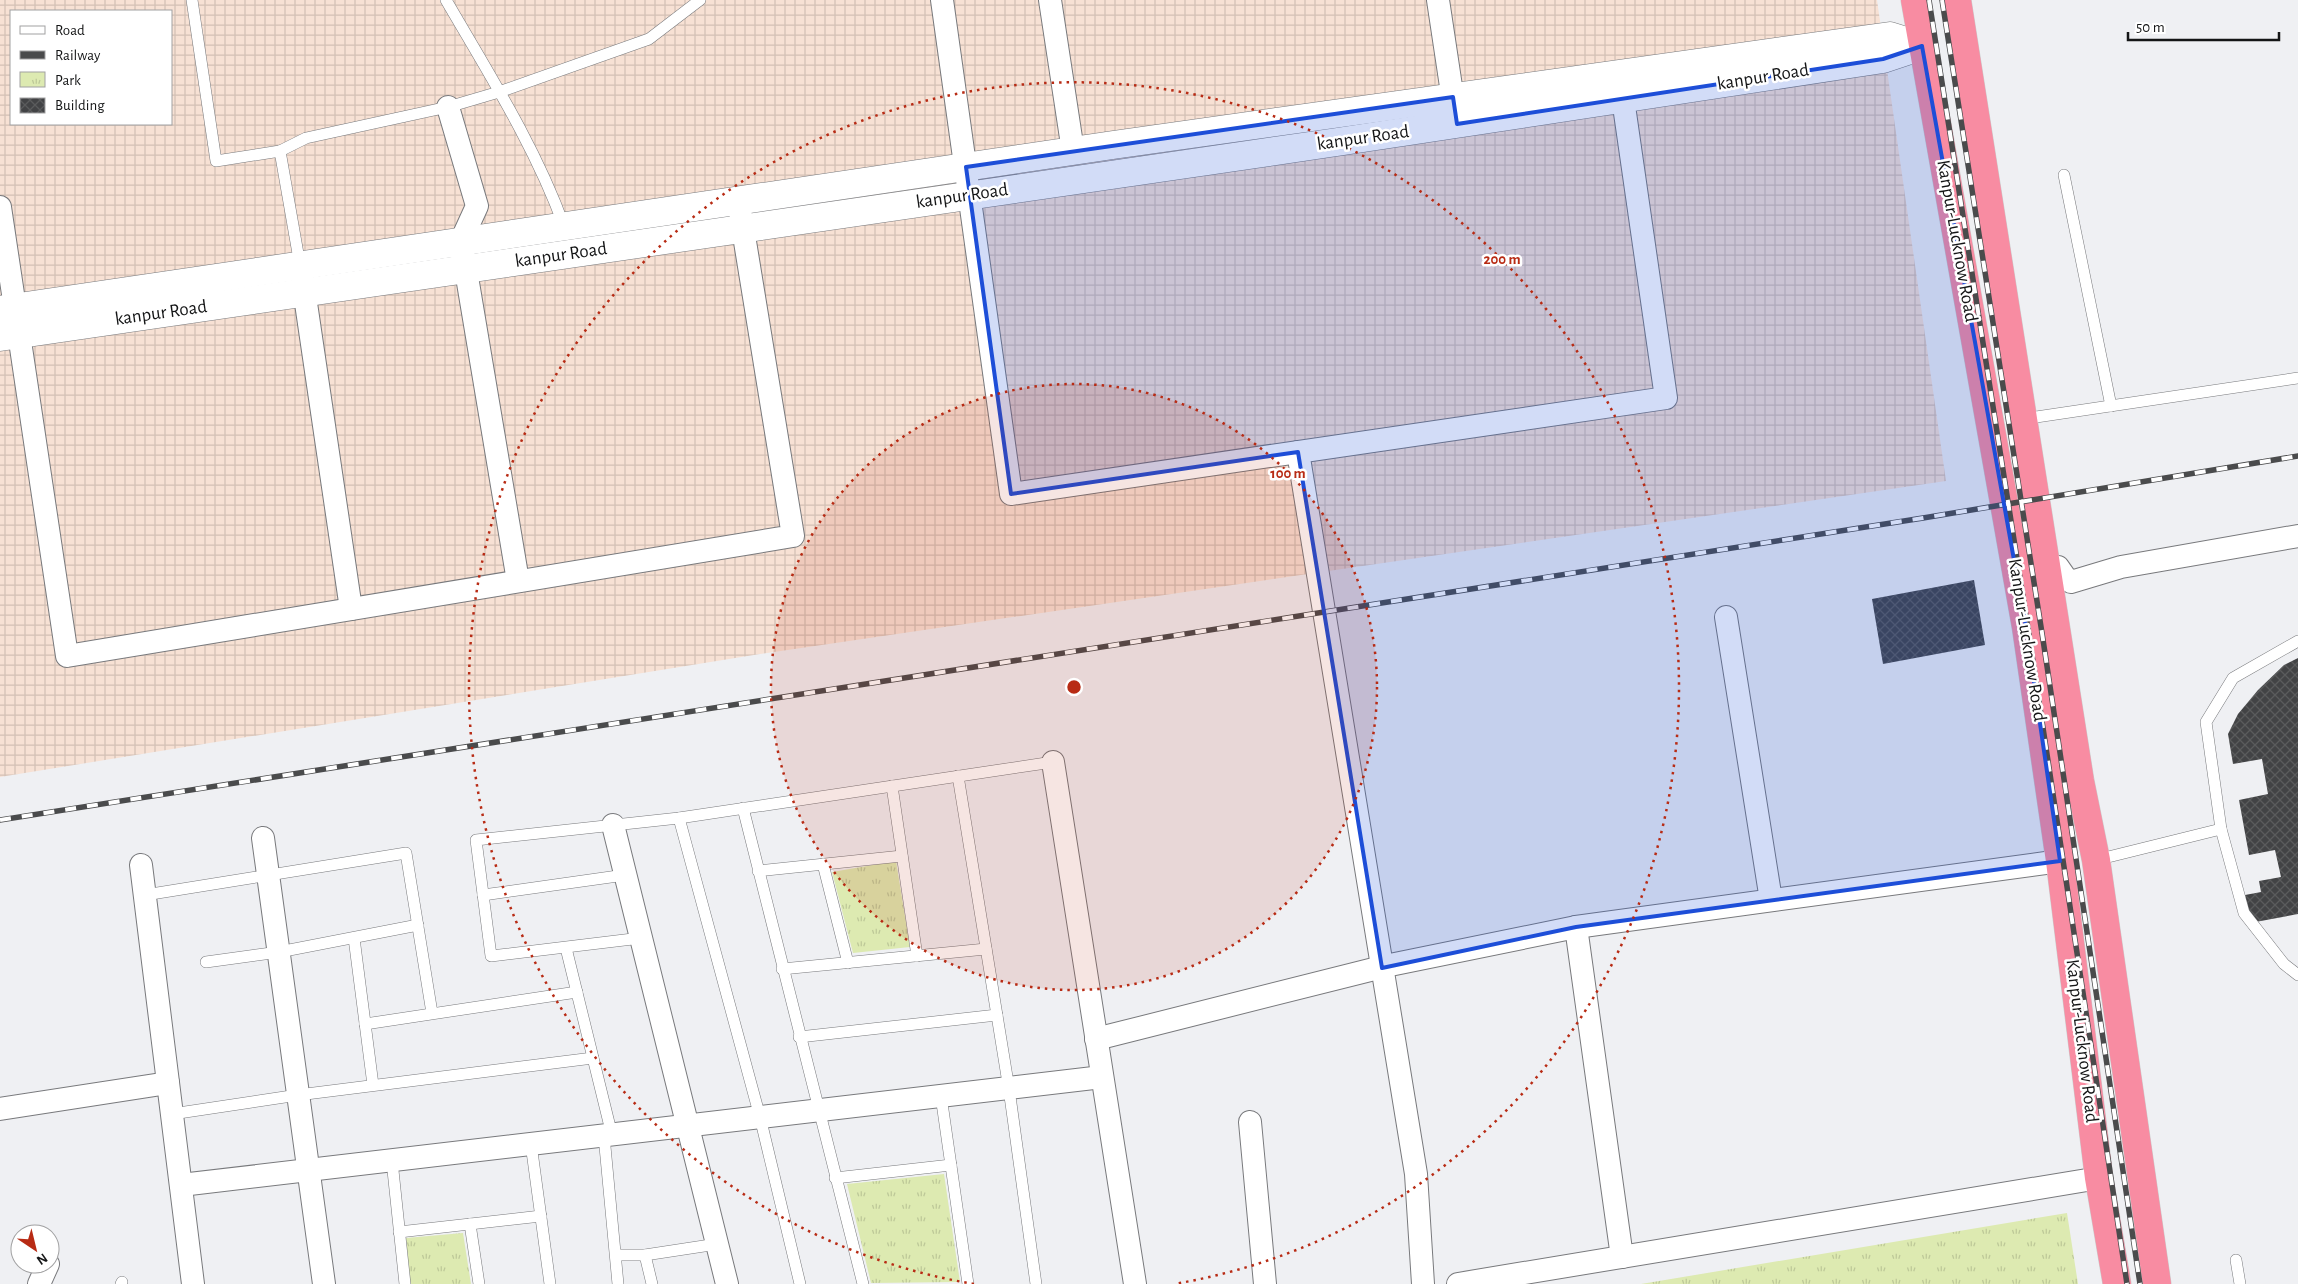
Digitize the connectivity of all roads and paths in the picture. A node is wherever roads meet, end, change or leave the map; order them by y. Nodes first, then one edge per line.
1 (192, 0) edge
2 (446, 0) edge
3 (700, 0) edge
4 (942, 0) edge
5 (1050, 0) edge
6 (1438, 0) edge
7 (1915, 0) edge
8 (1957, 0) edge
9 (1922, 46) junction
10 (499, 92) junction
11 (1453, 97) junction
12 (1623, 99) junction
13 (448, 107) junction
14 (1457, 124) junction
15 (280, 151) junction
16 (1073, 151) junction
17 (966, 167) junction
18 (2064, 175) dead end
19 (970, 195) junction
20 (739, 200) junction
21 (0, 207) edge
22 (564, 226) junction
23 (743, 228) junction
24 (461, 242) junction
25 (300, 265) junction
26 (466, 268) junction
27 (304, 292) junction
28 (8, 308) edge
29 (9, 336) edge
30 (2298, 378) edge
31 (2111, 406) junction
32 (2023, 419) junction
33 (1298, 452) junction
34 (2298, 536) edge
35 (2047, 566) junction
36 (518, 581) junction
37 (351, 609) junction
38 (1726, 617) dead end
39 (2298, 641) edge
40 (1053, 762) joint
41 (958, 776) junction
42 (892, 786) junction
43 (743, 808) junction
44 (678, 818) junction
45 (613, 826) junction
46 (2221, 828) junction
47 (263, 838) dead end
48 (902, 856) junction
49 (2096, 860) junction
50 (2060, 861) junction
51 (823, 864) junction
52 (142, 865) dead end
53 (758, 871) junction
54 (625, 874) junction
55 (268, 875) junction
56 (145, 895) junction
57 (483, 895) junction
58 (1771, 900) junction
59 (418, 925) junction
60 (1576, 927) junction
61 (354, 938) junction
62 (641, 938) junction
63 (566, 948) junction
64 (986, 949) junction
65 (279, 952) junction
66 (917, 956) junction
67 (206, 962) dead end
68 (848, 963) junction
69 (1382, 968) junction
70 (782, 970) junction
71 (2298, 975) edge
72 (577, 992) junction
73 (432, 1013) junction
74 (997, 1015) junction
75 (365, 1024) junction
76 (799, 1037) junction
77 (1096, 1039) junction
78 (593, 1058) junction
79 (1102, 1077) junction
80 (168, 1083) junction
81 (374, 1085) junction
82 (1009, 1088) junction
83 (298, 1094) junction
84 (941, 1096) junction
85 (0, 1109) edge
86 (817, 1111) junction
87 (172, 1114) junction
88 (760, 1118) junction
89 (1250, 1122) dead end
90 (688, 1126) junction
91 (608, 1135) junction
92 (531, 1144) junction
93 (392, 1160) junction
94 (951, 1165) junction
95 (309, 1170) junction
96 (835, 1178) junction
97 (2099, 1178) junction
98 (181, 1185) junction
99 (541, 1216) junction
100 (470, 1224) junction
101 (399, 1232) junction
102 (717, 1244) junction
103 (616, 1255) junction
104 (644, 1255) junction
105 (1622, 1257) junction
106 (2236, 1260) dead end
107 (193, 1284) edge
108 (324, 1284) edge
109 (405, 1284) edge
110 (479, 1284) edge
111 (550, 1284) edge
112 (618, 1284) edge
113 (652, 1284) edge
114 (727, 1284) edge
115 (800, 1284) edge
116 (863, 1284) edge
117 (968, 1284) edge
118 (1036, 1284) edge
119 (1135, 1284) edge
120 (1265, 1284) edge
121 (1423, 1284) edge
122 (1458, 1284) edge
123 (2117, 1284) edge
124 (2157, 1284) edge
125 (2240, 1284) edge

1 - 15 lane
2 - 10 lane
3 - 10 lane
4 - 17 street
5 - 16 street
6 - 11 street
7 - 9 highway, Kanpur-Lucknow Road
8 - 32 highway, Kanpur-Lucknow Road
9 - 11 street
9 - 12 street, kanpur Road
9 - 50 highway, Kanpur-Lucknow Road
10 - 13 lane
10 - 22 lane
11 - 14 street
11 - 16 street
12 - 14 street, kanpur Road
12 - 33 street
13 - 15 lane
13 - 24 street
14 - 19 street, kanpur Road
15 - 25 lane
16 - 17 street
17 - 19 street
17 - 20 street
18 - 31 lane
19 - 23 street, kanpur Road
19 - 33 street
20 - 22 street
20 - 23 street
21 - 28 street
22 - 24 street
23 - 26 street, kanpur Road
23 - 36 street
24 - 25 street
24 - 26 street
25 - 27 street
25 - 28 street
26 - 27 street, kanpur Road
26 - 36 street
27 - 29 street, kanpur Road
27 - 37 street
28 - 29 street
29 - 37 street
30 - 31 lane
31 - 32 lane
32 - 35 highway, Kanpur-Lucknow Road
33 - 69 street
34 - 35 street
35 - 49 highway, Kanpur-Lucknow Road
36 - 37 street
38 - 58 street
39 - 46 lane
40 - 41 lane
40 - 77 street
41 - 42 lane
41 - 64 lane
42 - 43 lane
42 - 48 lane
43 - 44 lane
43 - 53 lane
44 - 45 lane
44 - 88 lane
45 - 54 street
45 - 57 lane
46 - 49 lane
46 - 71 lane
47 - 55 street
48 - 51 lane
48 - 66 lane
49 - 124 highway, Kanpur-Lucknow Road
50 - 58 street
50 - 97 highway, Kanpur-Lucknow Road
51 - 53 lane
51 - 68 lane
52 - 56 street
53 - 70 lane
54 - 57 lane
54 - 62 street
55 - 56 lane
55 - 59 lane
55 - 65 street
56 - 80 street
57 - 63 lane
58 - 60 street
59 - 61 lane
59 - 73 lane
60 - 69 street
60 - 105 street
61 - 65 lane
61 - 75 lane
62 - 63 lane
62 - 90 street
63 - 72 lane
64 - 66 lane
64 - 74 lane
65 - 67 lane
65 - 83 street
66 - 68 lane
68 - 70 lane
69 - 77 street
69 - 121 street
70 - 76 lane
72 - 73 lane
72 - 78 lane
73 - 75 lane
74 - 76 lane
74 - 82 lane
75 - 81 lane
76 - 86 lane
77 - 79 street
78 - 81 lane
78 - 91 lane
79 - 82 street
79 - 119 street
80 - 85 street
80 - 87 street
81 - 83 lane
82 - 84 street
82 - 118 lane
83 - 87 lane
83 - 95 street
84 - 86 street
84 - 94 lane
86 - 88 street
86 - 96 lane
87 - 98 street
88 - 90 street
88 - 115 lane
89 - 120 street
90 - 91 street
90 - 102 street
91 - 92 street
91 - 103 lane
92 - 93 street
92 - 99 lane
93 - 95 street
93 - 101 lane
94 - 96 lane
94 - 117 lane
95 - 98 street
95 - 108 street
96 - 116 lane
97 - 105 street
97 - 123 highway, Kanpur-Lucknow Road
98 - 107 street
99 - 100 lane
99 - 111 lane
100 - 101 lane
100 - 110 lane
101 - 109 lane
102 - 104 lane
102 - 114 street
103 - 104 lane
103 - 112 lane
104 - 113 lane
105 - 122 street
106 - 125 lane

